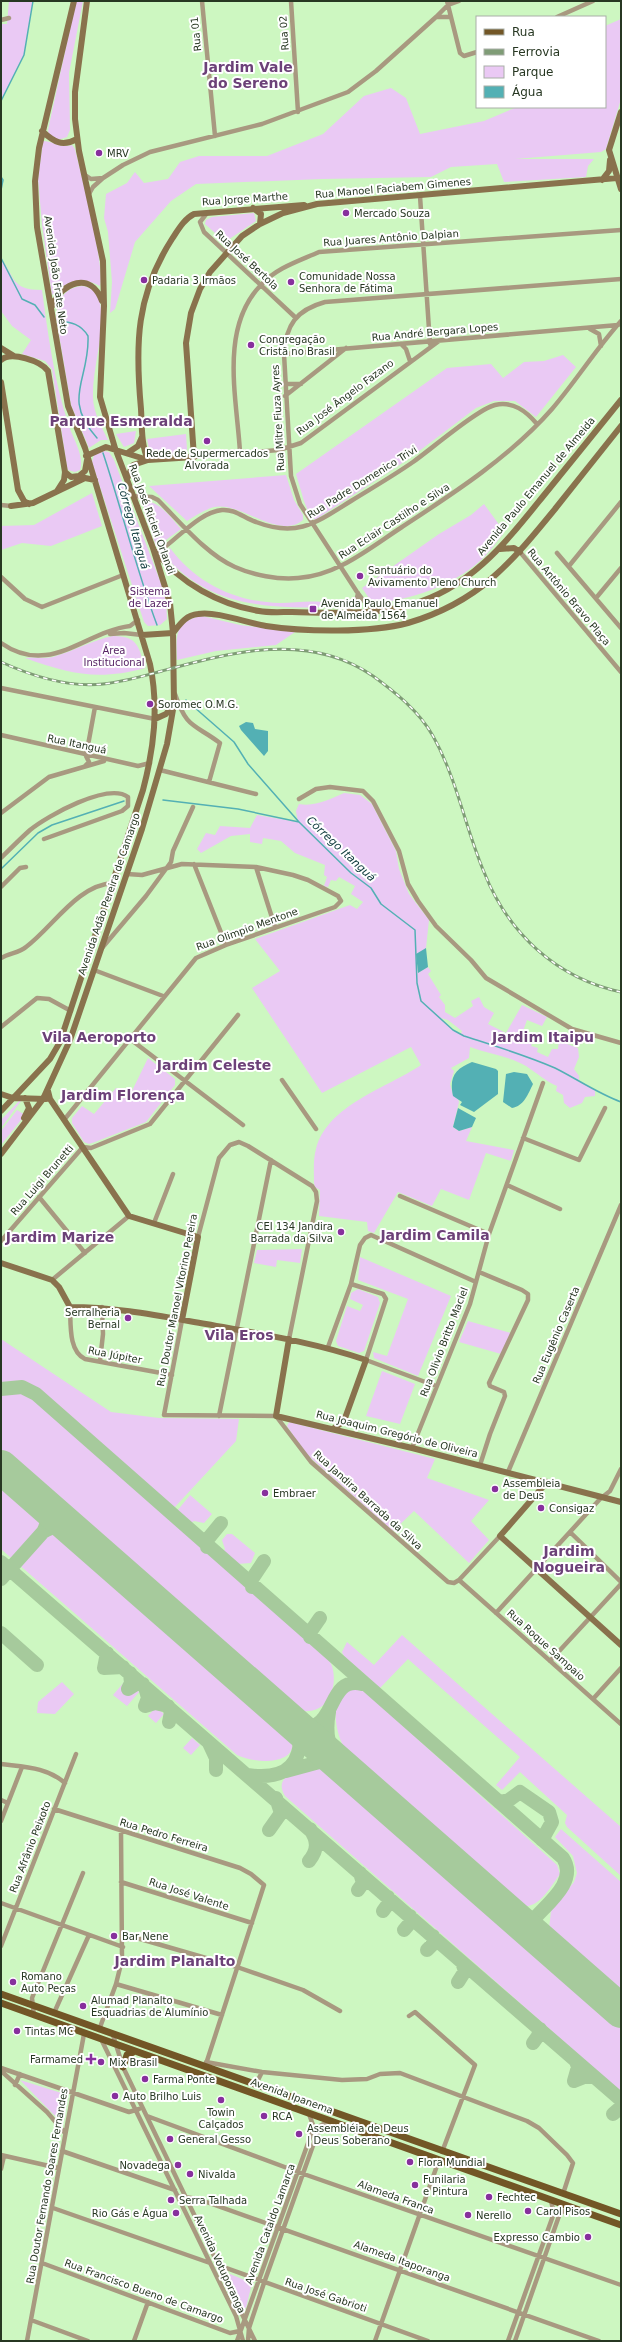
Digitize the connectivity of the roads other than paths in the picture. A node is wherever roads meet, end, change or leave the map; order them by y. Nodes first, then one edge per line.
1 (74, 1) edge
2 (87, 1) edge
3 (202, 1) edge
4 (291, 1) edge
5 (459, 1) edge
6 (593, 1) edge
7 (448, 3) edge
8 (559, 16) edge
9 (436, 17) junction
10 (451, 17) junction
11 (9, 18) dead end
12 (1, 20) edge
13 (476, 52) edge
14 (298, 112) junction
15 (621, 113) edge
16 (42, 131) junction
17 (215, 136) junction
18 (77, 139) junction
19 (610, 156) junction
20 (85, 175) junction
21 (103, 178) junction
22 (617, 178) junction
23 (600, 181) junction
24 (621, 189) edge
25 (89, 194) junction
26 (420, 196) junction
27 (317, 204) junction
28 (252, 208) junction
29 (209, 211) junction
30 (260, 224) junction
31 (621, 229) edge
32 (422, 245) junction
33 (226, 252) junction
34 (621, 279) edge
35 (261, 285) junction
36 (426, 294) junction
37 (52, 306) junction
38 (104, 306) junction
39 (296, 318) junction
40 (619, 323) edge
41 (606, 326) junction
42 (589, 329) junction
43 (598, 332) junction
44 (609, 335) junction
45 (441, 340) junction
46 (430, 341) junction
47 (401, 344) junction
48 (601, 346) junction
49 (1, 348) edge
50 (346, 348) junction
51 (424, 350) junction
52 (284, 354) junction
53 (15, 357) junction
54 (1, 360) edge
55 (410, 361) junction
56 (1, 382) edge
57 (284, 384) junction
58 (301, 384) junction
59 (285, 396) junction
60 (621, 400) edge
61 (536, 424) junction
62 (621, 426) edge
63 (143, 434) junction
64 (115, 448) junction
65 (289, 448) junction
66 (129, 452) junction
67 (240, 452) junction
68 (86, 456) junction
69 (194, 457) junction
70 (148, 460) junction
71 (65, 472) junction
72 (95, 480) junction
73 (127, 481) junction
74 (18, 490) junction
75 (57, 491) junction
76 (133, 496) junction
77 (621, 502) edge
78 (28, 504) junction
79 (1, 505) edge
80 (11, 506) junction
81 (313, 525) junction
82 (188, 529) junction
83 (166, 546) dead end
84 (153, 548) junction
85 (500, 549) junction
86 (520, 552) junction
87 (558, 553) dead end
88 (340, 566) junction
89 (569, 566) junction
90 (621, 568) edge
91 (123, 575) junction
92 (1, 577) edge
93 (357, 592) junction
94 (596, 598) junction
95 (376, 610) junction
96 (346, 612) junction
97 (138, 620) junction
98 (172, 621) junction
99 (621, 628) edge
100 (173, 633) junction
101 (155, 634) junction
102 (142, 636) junction
103 (91, 640) junction
104 (1, 643) edge
105 (621, 672) edge
106 (1, 688) edge
107 (174, 689) junction
108 (174, 704) junction
109 (95, 708) junction
110 (155, 719) junction
111 (1, 735) edge
112 (86, 756) junction
113 (107, 760) junction
114 (150, 763) junction
115 (85, 766) junction
116 (160, 770) junction
117 (209, 782) junction
118 (256, 794) dead end
119 (299, 799) dead end
120 (193, 807) dead end
121 (1, 813) edge
122 (44, 839) dead end
123 (1, 858) edge
124 (194, 864) junction
125 (26, 867) dead end
126 (256, 867) junction
127 (165, 869) junction
128 (127, 874) junction
129 (113, 883) junction
130 (1, 887) edge
131 (109, 927) junction
132 (275, 927) junction
133 (117, 932) junction
134 (226, 945) junction
135 (101, 950) junction
136 (1, 958) edge
137 (94, 970) junction
138 (163, 996) junction
139 (71, 1011) junction
140 (238, 1015) dead end
141 (1, 1027) edge
142 (130, 1039) junction
143 (621, 1043) edge
144 (282, 1080) dead end
145 (185, 1082) junction
146 (543, 1083) dead end
147 (21, 1090) junction
148 (1, 1094) edge
149 (13, 1098) junction
150 (25, 1098) junction
151 (46, 1099) junction
152 (605, 1108) dead end
153 (1, 1111) edge
154 (64, 1120) junction
155 (243, 1125) dead end
156 (316, 1129) dead end
157 (523, 1138) junction
158 (1, 1147) edge
159 (83, 1147) junction
160 (1, 1154) edge
161 (270, 1160) junction
162 (173, 1174) dead end
163 (507, 1185) junction
164 (400, 1196) dead end
165 (39, 1197) junction
166 (621, 1205) edge
167 (560, 1209) dead end
168 (129, 1216) junction
169 (154, 1223) junction
170 (489, 1234) junction
171 (198, 1237) junction
172 (1, 1241) edge
173 (84, 1253) junction
174 (1, 1263) edge
175 (479, 1272) junction
176 (52, 1280) junction
177 (476, 1282) junction
178 (351, 1284) junction
179 (70, 1307) junction
180 (102, 1307) junction
181 (182, 1320) junction
182 (236, 1329) junction
183 (289, 1342) junction
184 (328, 1347) junction
185 (366, 1360) junction
186 (100, 1361) junction
187 (172, 1375) junction
188 (436, 1386) junction
189 (164, 1415) joint
190 (219, 1416) junction
191 (276, 1416) junction
192 (344, 1421) junction
193 (333, 1429) junction
194 (351, 1433) junction
195 (412, 1448) junction
196 (480, 1465) junction
197 (621, 1468) edge
198 (508, 1472) junction
199 (547, 1482) junction
200 (610, 1491) junction
201 (600, 1498) junction
202 (618, 1501) edge
203 (570, 1532) junction
204 (500, 1536) junction
205 (536, 1569) junction
206 (459, 1580) junction
207 (621, 1583) edge
208 (496, 1613) junction
209 (589, 1619) junction
210 (621, 1645) edge
211 (550, 1661) junction
212 (621, 1668) edge
213 (593, 1699) junction
214 (621, 1724) edge
215 (76, 1754) dead end
216 (1, 1764) edge
217 (22, 1767) junction
218 (64, 1783) junction
219 (1, 1800) edge
220 (8, 1803) junction
221 (54, 1809) junction
222 (1, 1821) edge
223 (121, 1831) junction
224 (83, 1873) dead end
225 (121, 1882) junction
226 (1, 1904) edge
227 (16, 1909) junction
228 (252, 1923) junction
229 (62, 1925) junction
230 (123, 1934) junction
231 (89, 1935) junction
232 (1, 1946) edge
233 (123, 1947) junction
234 (237, 1967) junction
235 (116, 1984) junction
236 (1, 1994) edge
237 (1, 2003) edge
238 (33, 2006) junction
239 (340, 2011) dead end
240 (54, 2013) junction
241 (222, 2015) junction
242 (34, 2016) junction
243 (409, 2016) dead end
244 (99, 2030) junction
245 (84, 2034) junction
246 (113, 2035) junction
247 (102, 2041) junction
248 (116, 2046) junction
249 (133, 2052) junction
250 (205, 2065) junction
251 (123, 2067) junction
252 (1, 2068) edge
253 (1, 2072) edge
254 (262, 2072) junction
255 (20, 2074) junction
256 (15, 2085) junction
257 (255, 2086) junction
258 (73, 2092) junction
259 (463, 2096) junction
260 (142, 2105) junction
261 (137, 2111) junction
262 (309, 2114) junction
263 (147, 2116) junction
264 (328, 2121) junction
265 (166, 2123) junction
266 (155, 2132) junction
267 (65, 2133) junction
268 (62, 2151) junction
269 (442, 2152) junction
270 (2, 2155) edge
271 (439, 2160) junction
272 (58, 2168) junction
273 (1, 2169) edge
274 (298, 2172) junction
275 (303, 2174) junction
276 (170, 2179) junction
277 (163, 2186) junction
278 (176, 2191) junction
279 (183, 2191) junction
280 (563, 2194) junction
281 (178, 2196) junction
282 (198, 2198) junction
283 (550, 2199) junction
284 (52, 2208) junction
285 (190, 2208) junction
286 (575, 2208) junction
287 (621, 2214) edge
288 (420, 2215) junction
289 (621, 2225) edge
290 (281, 2228) junction
291 (204, 2250) junction
292 (538, 2256) junction
293 (196, 2258) junction
294 (544, 2258) junction
295 (42, 2263) junction
296 (210, 2263) junction
297 (218, 2265) junction
298 (400, 2270) junction
299 (262, 2282) junction
300 (621, 2285) edge
301 (148, 2302) junction
302 (249, 2309) junction
303 (240, 2310) junction
304 (518, 2312) junction
305 (525, 2314) junction
306 (31, 2320) junction
307 (244, 2320) junction
308 (238, 2321) junction
309 (381, 2323) junction
310 (245, 2328) junction
311 (229, 2332) junction
312 (27, 2341) edge
313 (88, 2341) edge
314 (134, 2341) edge
315 (238, 2341) edge
316 (243, 2341) edge
317 (248, 2341) edge
318 (255, 2341) edge
319 (376, 2341) edge
320 (428, 2341) edge
321 (508, 2341) edge
322 (515, 2341) edge
323 (599, 2341) edge

1 - 16 main road, Avenida João Frate Neto
2 - 18 main road
3 - 17 street, Rua 01
4 - 14 street, Rua 02
5 - 7 street
6 - 8 street
7 - 9 street
7 - 10 street
9 - 10 street
9 - 14 street
10 - 13 street
11 - 12 street
14 - 17 street
15 - 19 main road
16 - 18 main road
16 - 37 main road, Avenida João Frate Neto
17 - 21 street
18 - 20 main road
19 - 22 main road
19 - 23 main road
20 - 21 street
20 - 25 main road
21 - 25 street
22 - 23 main road, Rua Manoel Faciabem Gimenes
22 - 24 main road
23 - 26 main road, Rua Manoel Faciabem Gimenes
25 - 38 main road
26 - 27 main road, Rua Manoel Faciabem Gimenes
26 - 32 street
27 - 28 main road, Rua Jorge Marthe
27 - 30 main road, Rua Manoel Faciabem Gimenes
28 - 29 main road, Rua Jorge Marthe
28 - 30 main road
29 - 33 street, Rua José Bertola
29 - 63 main road, Rua Jorge Marthe
30 - 33 main road, Rua Manoel Faciabem Gimenes
31 - 32 street, Rua Juares Antônio Dalpian
32 - 35 street, Rua Juares Antônio Dalpian
32 - 36 street
33 - 35 street, Rua José Bertola
33 - 69 main road, Rua Manoel Faciabem Gimenes
34 - 36 street, Rua Mitre Fiuza Ayres
35 - 39 street, Rua José Bertola
35 - 67 street, Rua Juares Antônio Dalpian
36 - 39 street, Rua Mitre Fiuza Ayres
36 - 46 street
37 - 38 main road
37 - 68 main road, Avenida João Frate Neto
38 - 64 main road
39 - 52 street, Rua Mitre Fiuza Ayres
40 - 41 street, Rua André Bergara Lopes
40 - 44 street, Rua Eclair Castilho e Silva
41 - 42 street, Rua André Bergara Lopes
41 - 44 street
42 - 43 street, Rua André Bergara Lopes
42 - 45 street, Rua André Bergara Lopes
43 - 44 street, Rua André Bergara Lopes
43 - 48 street
44 - 48 street, Rua Eclair Castilho e Silva
45 - 46 street, Rua André Bergara Lopes
45 - 51 street, Rua José Ângelo Fazano
46 - 47 street, Rua André Bergara Lopes
46 - 51 street, Rua José Ângelo Fazano
47 - 50 street, Rua André Bergara Lopes
47 - 55 street
48 - 61 street, Rua Eclair Castilho e Silva
49 - 53 main road
50 - 52 street, Rua André Bergara Lopes
50 - 58 street
51 - 55 street, Rua José Ângelo Fazano
52 - 57 street, Rua Mitre Fiuza Ayres
53 - 54 main road
53 - 71 main road
55 - 65 street, Rua José Ângelo Fazano
56 - 74 main road
57 - 58 street
57 - 59 street, Rua Mitre Fiuza Ayres
58 - 59 street
59 - 65 street, Rua Mitre Fiuza Ayres
60 - 85 main road, Avenida Paulo Emanuel de Almeida
61 - 81 street, Rua Padre Domenico Trivi
61 - 88 street, Rua Eclair Castilho e Silva
62 - 86 main road
63 - 66 main road
63 - 70 main road, Rua Jorge Marthe
64 - 66 main road, Rua José Ângelo Fazano
64 - 68 main road, Rua José Ângelo Fazano
64 - 73 main road, Rua José Ricieri Orlandi
65 - 67 street, Rua José Ângelo Fazano
65 - 81 street, Rua Mitre Fiuza Ayres
66 - 70 main road, Rua José Ângelo Fazano
67 - 69 street, Rua José Ângelo Fazano
68 - 71 main road
68 - 72 main road
69 - 70 main road, Rua José Ângelo Fazano
70 - 73 main road, Rua José Ângelo Fazano
71 - 75 main road
72 - 75 main road
72 - 91 main road
73 - 76 main road, Rua José Ricieri Orlandi
74 - 78 main road
74 - 80 main road
75 - 78 main road
76 - 82 street, Rua Eclair Castilho e Silva
76 - 84 main road, Rua José Ricieri Orlandi
77 - 89 street
78 - 80 main road
79 - 80 street
81 - 82 street, Rua Padre Domenico Trivi
81 - 88 street, Rua Mitre Fiuza Ayres
82 - 83 street, Rua Padre Domenico Trivi
82 - 88 street, Rua Eclair Castilho e Silva
84 - 96 main road, Avenida Paulo Emanuel de Almeida
84 - 98 main road, Rua José Ricieri Orlandi
85 - 86 main road
85 - 95 main road, Avenida Paulo Emanuel de Almeida
86 - 100 main road
86 - 105 street, Rua Antônio Bravo Plaça
87 - 89 street
88 - 93 street, Rua Mitre Fiuza Ayres
89 - 94 street
90 - 94 street
91 - 92 street
91 - 97 main road
93 - 95 street, Rua Mitre Fiuza Ayres
93 - 96 street
94 - 99 street
95 - 96 main road, Avenida Paulo Emanuel de Almeida
97 - 101 main road
97 - 102 main road, Avenida Adão Pereira de Camargo
97 - 103 street
98 - 100 main road, Avenida Adão Pereira de Camargo
98 - 101 main road
100 - 101 main road
100 - 107 main road, Avenida Adão Pereira de Camargo
101 - 102 main road
102 - 103 street
102 - 110 main road, Avenida Adão Pereira de Camargo
103 - 104 street
106 - 109 street
107 - 108 main road, Avenida Adão Pereira de Camargo
107 - 117 street
108 - 110 main road
108 - 116 main road, Avenida Adão Pereira de Camargo
109 - 110 street
109 - 112 street
110 - 114 main road, Avenida Adão Pereira de Camargo
111 - 112 street, Rua Itanguá
112 - 113 street, Rua Itanguá
112 - 115 street
113 - 114 street, Rua Itanguá
113 - 115 street
114 - 129 main road, Avenida Adão Pereira de Camargo
115 - 121 street
116 - 117 street
116 - 128 main road, Avenida Adão Pereira de Camargo
117 - 118 street
119 - 143 street
120 - 127 street
122 - 123 street
124 - 126 street
124 - 127 street
124 - 134 street
125 - 130 street
126 - 132 street
126 - 132 street, Rua Olimpio Mentone
127 - 128 street
127 - 133 street
128 - 131 main road, Avenida Adão Pereira de Camargo
129 - 136 street
129 - 139 main road, Avenida Adão Pereira de Camargo
131 - 133 street
131 - 135 main road, Avenida Adão Pereira de Camargo
132 - 134 street, Rua Olimpio Mentone
133 - 135 street
134 - 138 street, Rua Olimpio Mentone
135 - 137 main road, Avenida Adão Pereira de Camargo
137 - 138 street
137 - 151 main road, Avenida Adão Pereira de Camargo
138 - 142 street, Rua Olimpio Mentone
139 - 141 street
139 - 147 main road, Avenida Adão Pereira de Camargo
140 - 145 street, Rua Luigi Brunetti
142 - 145 street
142 - 154 street, Rua Olimpio Mentone
144 - 156 street
145 - 155 street
145 - 159 street, Rua Luigi Brunetti
146 - 157 street, Rua Olivio Britto Maciel
147 - 148 main road
147 - 149 main road, Avenida Adão Pereira de Camargo
148 - 149 main road
149 - 150 main road
149 - 153 main road, Avenida Adão Pereira de Camargo
150 - 151 main road
150 - 158 main road
151 - 154 main road
151 - 160 main road, Avenida Adão Pereira de Camargo
152 - 157 street
154 - 159 main road
157 - 163 street, Rua Olivio Britto Maciel
159 - 165 street, Rua Luigi Brunetti
159 - 168 main road
161 - 171 street, Rua Doutor Manoel Vitorino Pereira
161 - 182 street
161 - 183 street, Rua Doutor Manoel Vitorino Pereira
162 - 169 street
163 - 167 street
163 - 170 street, Rua Olivio Britto Maciel
164 - 170 street
165 - 172 street, Rua Luigi Brunetti
165 - 173 street
166 - 198 street, Rua Eugênio Caserta
168 - 169 main road
168 - 173 street
169 - 171 main road
170 - 175 street, Rua Olivio Britto Maciel
171 - 181 main road, Rua Doutor Manoel Vitorino Pereira
173 - 176 street
174 - 176 main road
175 - 177 street, Rua Olivio Britto Maciel
175 - 196 street
176 - 179 main road
177 - 178 street
177 - 188 street, Rua Olivio Britto Maciel
178 - 184 street
178 - 185 street
179 - 180 main road
179 - 186 street, Rua Júpiter
180 - 181 main road
180 - 186 street
181 - 182 main road
181 - 187 street, Rua Doutor Manoel Vitorino Pereira
182 - 183 main road
182 - 190 street
183 - 184 main road
183 - 191 main road
184 - 185 main road
185 - 188 street
185 - 192 main road
186 - 187 street, Rua Júpiter
187 - 189 street, Rua Doutor Manoel Vitorino Pereira
188 - 195 street, Rua Olivio Britto Maciel
189 - 190 street, Rua Joaquim Gregório de Oliveira
190 - 191 street, Rua Joaquim Gregório de Oliveira
191 - 193 main road, Rua Joaquim Gregório de Oliveira
191 - 206 street, Rua Jandira Barrada da Silva
192 - 193 main road
192 - 194 main road
193 - 194 main road, Rua Joaquim Gregório de Oliveira
194 - 195 main road, Rua Joaquim Gregório de Oliveira
195 - 196 main road, Rua Joaquim Gregório de Oliveira
196 - 198 main road, Rua Joaquim Gregório de Oliveira
197 - 200 street
198 - 199 main road, Rua Joaquim Gregório de Oliveira
199 - 201 main road, Rua Joaquim Gregório de Oliveira
199 - 204 main road
200 - 201 street
200 - 202 street
201 - 202 main road, Rua Joaquim Gregório de Oliveira
201 - 203 street
203 - 205 street
203 - 207 street
204 - 205 main road
204 - 206 street
205 - 208 street
205 - 209 main road
206 - 208 street, Rua Roque Sampaio
207 - 209 street
208 - 211 street, Rua Roque Sampaio
209 - 210 main road
209 - 211 street
211 - 213 street, Rua Roque Sampaio
212 - 213 street
213 - 214 street, Rua Roque Sampaio
215 - 218 street, Rua Afrânio Peixoto
216 - 217 street
217 - 218 street
217 - 220 street
218 - 221 street, Rua Afrânio Peixoto
219 - 220 street
220 - 222 street
221 - 223 street, Rua Pedro Ferreira
221 - 227 street, Rua Afrânio Peixoto
223 - 225 street
223 - 228 street, Rua Pedro Ferreira
224 - 229 street
225 - 228 street, Rua José Valente
225 - 230 street
226 - 227 street
227 - 229 street
227 - 232 street, Rua Afrânio Peixoto
228 - 234 street
229 - 231 street
229 - 238 street
230 - 233 street
230 - 234 street
231 - 233 street
231 - 240 street
233 - 235 street
234 - 239 street
234 - 241 street
235 - 241 street
235 - 244 street
236 - 238 main road, Avenida Ipanema
237 - 242 main road, Avenida Ipanema
238 - 240 main road, Avenida Ipanema
238 - 242 street
240 - 244 main road, Avenida Ipanema
241 - 250 street
242 - 245 main road, Avenida Ipanema
243 - 259 street
244 - 246 main road, Avenida Ipanema
245 - 247 main road, Avenida Ipanema
245 - 258 street, Rua Doutor Fernando Soares Fernandes
246 - 248 street, Avenida Votuporanga
246 - 250 main road, Avenida Ipanema
247 - 248 main road, Avenida Ipanema
247 - 261 street, Avenida Votuporanga
248 - 249 main road, Avenida Ipanema
248 - 251 street, Avenida Votuporanga
249 - 251 main road
249 - 262 main road, Avenida Ipanema
250 - 254 street
250 - 257 main road, Avenida Ipanema
251 - 260 street, Avenida Votuporanga
252 - 255 street
253 - 256 street
254 - 257 street
254 - 259 street
255 - 256 street
255 - 258 street
256 - 267 street
257 - 269 main road, Avenida Ipanema
258 - 261 street
258 - 267 street, Rua Doutor Fernando Soares Fernandes
259 - 269 street
259 - 280 street
260 - 261 street
260 - 263 street, Avenida Votuporanga
261 - 276 street, Avenida Votuporanga
262 - 264 main road, Avenida Ipanema
262 - 274 street, Avenida Cataldo Lamarca
263 - 265 street, Alameda Franca
263 - 266 street, Avenida Votuporanga
264 - 271 main road, Avenida Ipanema
264 - 275 street, Avenida Cataldo Lamarca
265 - 266 street
265 - 274 street, Alameda Franca
266 - 279 street, Avenida Votuporanga
267 - 268 street, Rua Doutor Fernando Soares Fernandes
268 - 272 street, Rua Doutor Fernando Soares Fernandes
268 - 277 street
269 - 280 main road, Avenida Ipanema
270 - 272 street
270 - 273 street
271 - 283 main road, Avenida Ipanema
271 - 288 street
272 - 284 street, Rua Doutor Fernando Soares Fernandes
274 - 275 street, Alameda Franca
274 - 290 street, Avenida Cataldo Lamarca
275 - 288 street, Alameda Franca
275 - 290 street, Avenida Cataldo Lamarca
276 - 277 street
276 - 278 street, Avenida Votuporanga
277 - 278 street
278 - 279 street
278 - 281 street, Avenida Votuporanga
279 - 281 street
279 - 282 street, Alameda Itaporanga
279 - 285 street, Avenida Votuporanga
280 - 287 main road, Avenida Ipanema
281 - 291 street, Avenida Votuporanga
282 - 285 street
282 - 290 street, Alameda Itaporanga
283 - 286 main road, Avenida Ipanema
283 - 292 street
284 - 293 street
284 - 295 street, Rua Doutor Fernando Soares Fernandes
285 - 297 street, Avenida Votuporanga
286 - 289 main road, Avenida Ipanema
286 - 294 street
288 - 292 street, Alameda Franca
288 - 298 street
290 - 298 street, Alameda Itaporanga
290 - 299 street, Avenida Cataldo Lamarca
291 - 293 street
291 - 296 street, Avenida Votuporanga
292 - 294 street, Alameda Franca
292 - 304 street
293 - 296 street
294 - 300 street, Alameda Franca
294 - 305 street
295 - 301 street, Rua Francisco Bueno de Camargo
295 - 306 street, Rua Doutor Fernando Soares Fernandes
296 - 308 street, Avenida Votuporanga
297 - 299 street, Rua José Gabrioti
297 - 303 street, Avenida Votuporanga
298 - 304 street, Alameda Itaporanga
298 - 309 street
299 - 302 street, Avenida Cataldo Lamarca
299 - 309 street, Rua José Gabrioti
299 - 310 street, Avenida Cataldo Lamarca
301 - 311 street, Rua Francisco Bueno de Camargo
301 - 314 street
302 - 303 street
302 - 307 street, Avenida Cataldo Lamarca
303 - 307 street, Avenida Votuporanga
304 - 305 street, Alameda Itaporanga
304 - 321 street
305 - 322 street
305 - 323 street, Alameda Itaporanga
306 - 312 street, Rua Doutor Fernando Soares Fernandes
306 - 313 street
307 - 310 street, Avenida Cataldo Lamarca
308 - 310 street, Avenida Votuporanga
308 - 311 street
309 - 319 street
309 - 320 street, Rua José Gabrioti
310 - 311 street, Rua Francisco Bueno de Camargo
310 - 315 street, Avenida Cataldo Lamarca
310 - 316 street, Avenida Votuporanga
310 - 317 street, Avenida Cataldo Lamarca
310 - 318 street, Avenida Votuporanga

